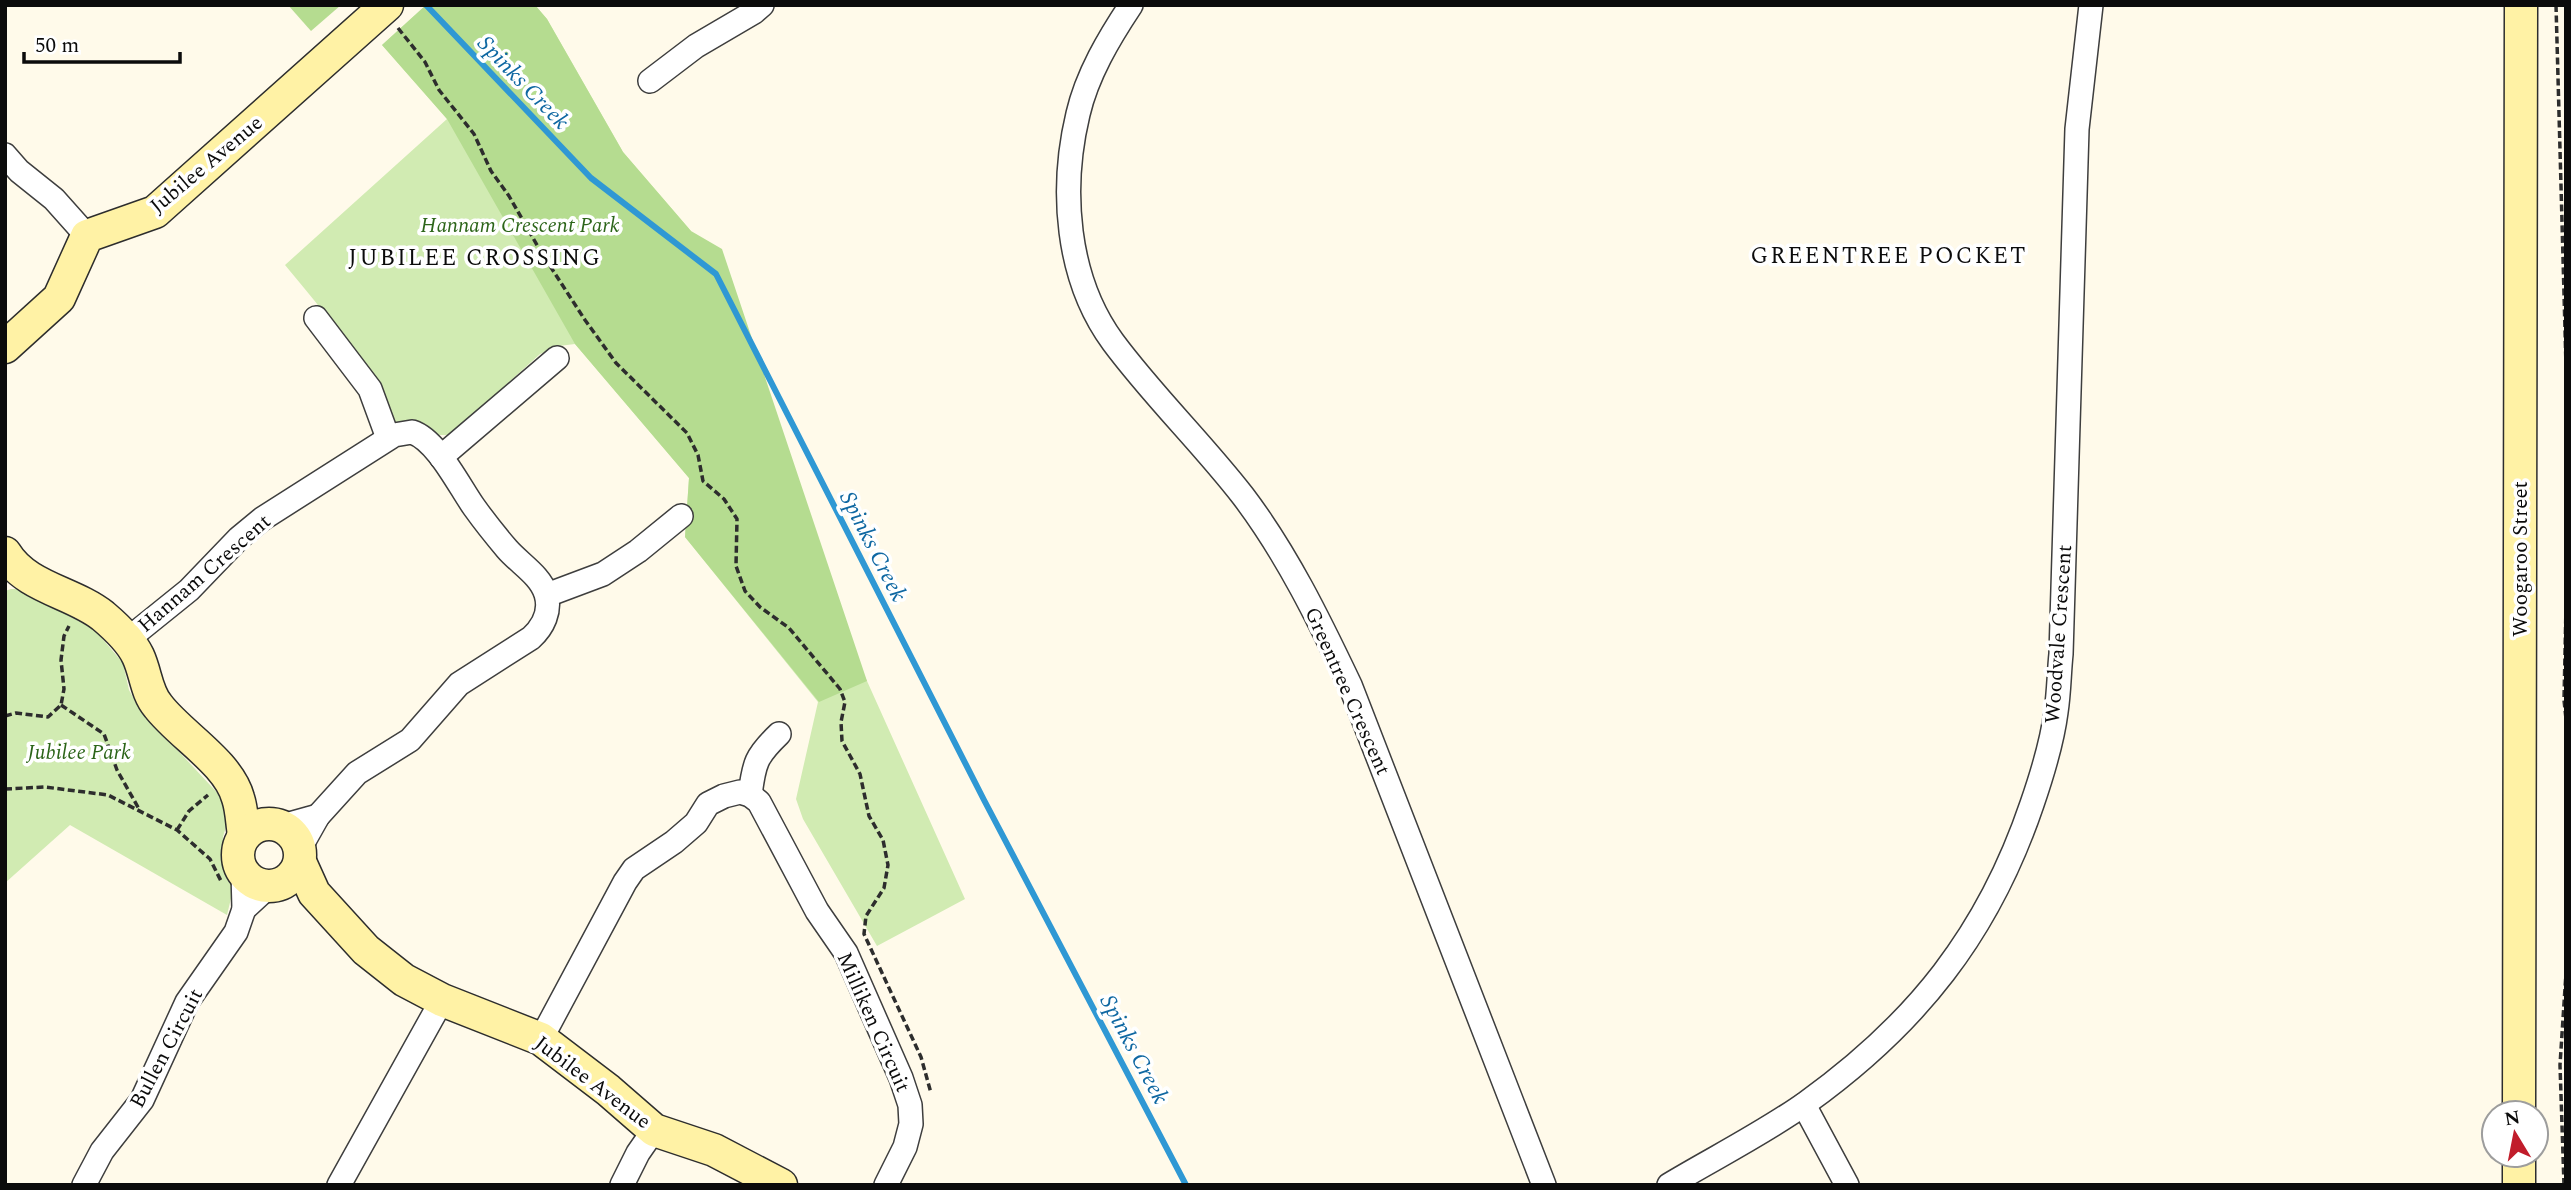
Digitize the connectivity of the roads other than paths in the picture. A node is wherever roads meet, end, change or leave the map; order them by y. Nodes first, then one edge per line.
1 (762, 5) edge
2 (1131, 5) edge
3 (2091, 5) edge
4 (2521, 5) edge
5 (384, 8) edge
6 (650, 81) dead end
7 (5, 155) edge
8 (87, 236) junction
9 (316, 318) dead end
10 (5, 347) edge
11 (557, 358) dead end
12 (388, 438) junction
13 (440, 457) junction
14 (681, 516) dead end
15 (7, 560) edge
16 (547, 595) junction
17 (127, 640) junction
18 (779, 734) dead end
19 (750, 794) junction
20 (273, 855) junction
21 (442, 1000) junction
22 (541, 1039) junction
23 (2519, 1099) edge
24 (1804, 1105) junction
25 (654, 1130) junction
26 (83, 1185) edge
27 (339, 1185) edge
28 (622, 1185) edge
29 (781, 1185) edge
30 (886, 1185) edge
31 (1544, 1185) edge
32 (1669, 1185) edge
33 (1847, 1185) edge

1 - 6 street
2 - 31 street, Greentree Crescent
3 - 24 street, Woodvale Crescent
4 - 23 street, Woogaroo Street
5 - 8 street, Jubilee Avenue
7 - 8 street
8 - 10 street
9 - 12 street
11 - 13 street
12 - 13 street
12 - 17 street, Hannam Crescent
13 - 16 street
14 - 16 street
15 - 17 street
16 - 20 street
17 - 20 street
18 - 19 street
19 - 22 street
19 - 30 street, Milliken Circuit
20 - 21 street, Jubilee Avenue
20 - 26 street, Bullen Circuit
21 - 22 street, Jubilee Avenue
21 - 27 street
22 - 25 street, Jubilee Avenue
24 - 32 street, Woodvale Crescent
24 - 33 street
25 - 28 street
25 - 29 street, Jubilee Avenue

